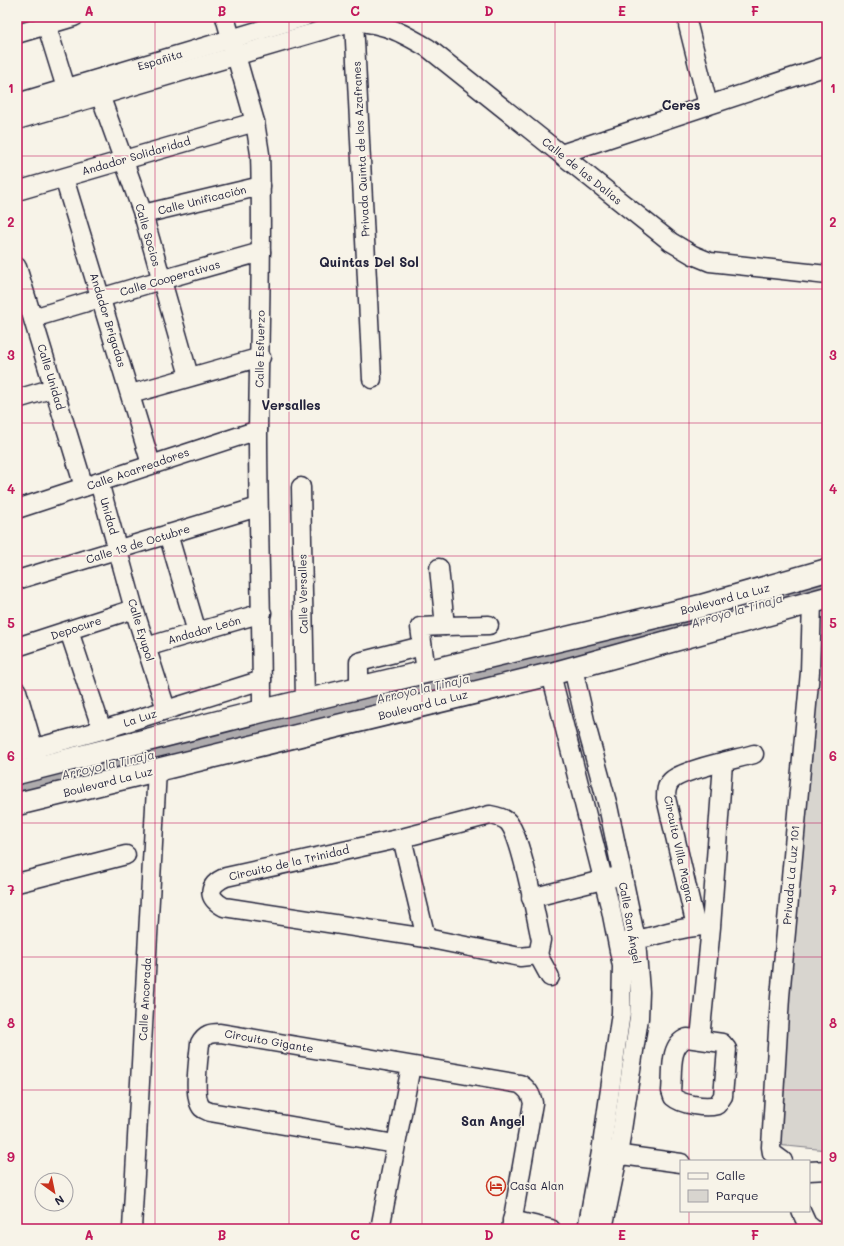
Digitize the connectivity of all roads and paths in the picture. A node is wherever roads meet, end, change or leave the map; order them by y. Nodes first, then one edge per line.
1 (74, 17) edge
2 (225, 17) edge
3 (304, 17) edge
4 (356, 19) edge
5 (45, 21) edge
6 (688, 25) dead end
7 (17, 34) edge
8 (231, 39) junction
9 (237, 56) junction
10 (827, 66) edge
11 (66, 88) junction
12 (100, 95) junction
13 (17, 103) edge
14 (708, 105) junction
15 (17, 120) edge
16 (255, 122) junction
17 (561, 154) junction
18 (124, 159) junction
19 (64, 178) junction
20 (261, 186) junction
21 (17, 191) edge
22 (143, 214) junction
23 (261, 252) junction
24 (17, 267) edge
25 (827, 275) edge
26 (160, 280) junction
27 (102, 298) junction
28 (33, 318) junction
29 (261, 357) junction
30 (189, 376) junction
31 (372, 378) dead end
32 (54, 388) junction
33 (131, 394) junction
34 (17, 399) edge
35 (258, 430) junction
36 (151, 464) junction
37 (92, 485) junction
38 (301, 487) dead end
39 (258, 507) junction
40 (17, 509) edge
41 (168, 534) junction
42 (118, 550) junction
43 (439, 568) dead end
44 (827, 570) edge
45 (17, 580) edge
46 (820, 600) edge
47 (134, 609) junction
48 (262, 613) junction
49 (489, 625) dead end
50 (445, 626) junction
51 (69, 631) junction
52 (197, 632) junction
53 (422, 646) junction
54 (17, 647) edge
55 (146, 647) junction
56 (573, 668) junction
57 (426, 672) junction
58 (551, 674) junction
59 (262, 680) junction
60 (359, 688) junction
61 (17, 691) edge
62 (305, 700) junction
63 (166, 709) junction
64 (262, 711) junction
65 (102, 730) junction
66 (754, 754) dead end
67 (30, 757) edge
68 (723, 763) junction
69 (157, 770) junction
70 (17, 773) edge
71 (17, 804) edge
72 (402, 838) junction
73 (126, 855) dead end
74 (622, 875) junction
75 (602, 880) junction
76 (17, 883) edge
77 (531, 898) junction
78 (704, 926) junction
79 (426, 938) junction
80 (627, 942) junction
81 (538, 955) junction
82 (550, 977) dead end
83 (700, 1039) dead end
84 (411, 1066) junction
85 (395, 1144) junction
86 (600, 1152) junction
87 (618, 1156) junction
88 (782, 1160) edge
89 (680, 1163) edge
90 (827, 1170) edge
91 (810, 1171) edge
92 (801, 1212) edge
93 (511, 1225) edge
94 (132, 1229) edge
95 (380, 1229) edge
96 (551, 1229) edge
97 (587, 1229) edge
98 (603, 1229) edge
99 (813, 1229) edge

1 - 5 street
2 - 8 street, Calle Esfuerzo
3 - 8 street, Españita
4 - 9 street
4 - 17 street, Calle de las Dalias
4 - 31 street, Privada Quinta de los Azafranes
5 - 7 street
5 - 11 street
6 - 14 street
8 - 9 street, Calle Esfuerzo
8 - 11 street, Españita
9 - 12 street
9 - 16 street, Calle Esfuerzo
10 - 14 street
11 - 13 street, Españita
12 - 15 street
12 - 18 street, Calle Socios
14 - 17 street
16 - 18 street, Andador Solidaridad
16 - 20 street, Calle Esfuerzo
17 - 25 street, Calle de las Dalias
18 - 19 street, Andador Solidaridad
18 - 22 street, Calle Socios
19 - 21 street, Andador Solidaridad
19 - 27 street, Andador Brigadas
20 - 22 street, Calle Unificación
20 - 23 street, Calle Esfuerzo
22 - 26 street, Calle Socios
23 - 26 street, Calle Cooperativas
23 - 29 street, Calle Esfuerzo
24 - 28 street, Calle Unidad
26 - 27 street, Calle Cooperativas
26 - 30 street, Calle Socios
27 - 28 street, Calle Cooperativas
27 - 33 street, Andador Brigadas
28 - 32 street, Calle Unidad
29 - 30 street
29 - 35 street, Calle Esfuerzo
30 - 33 street
32 - 34 street
32 - 37 street, Calle Unidad
33 - 36 street, Andador Brigadas
35 - 36 street, Calle Acarreadores
35 - 39 street, Calle Esfuerzo
36 - 37 street, Calle Acarreadores
37 - 40 street, Calle Acarreadores
37 - 42 street, Unidad
38 - 62 street, Calle Versalles
39 - 41 street, Calle 13 de Octubre
39 - 48 street, Calle Esfuerzo
41 - 42 street, Calle 13 de Octubre
41 - 52 street
42 - 45 street, Calle 13 de Octubre
42 - 47 street, Calle Eyupol
43 - 50 street
44 - 57 main road, Boulevard La Luz
46 - 56 main road, Boulevard La Luz
46 - 88 street, Privada La Luz 101
47 - 51 street, Depocure
47 - 55 street, Calle Eyupol
48 - 52 street, Andador León
48 - 59 street, Calle Esfuerzo
49 - 50 street
50 - 53 street
51 - 54 street, Depocure
51 - 65 street
52 - 55 street, Andador León
53 - 57 street
53 - 60 street
55 - 63 street, Calle Eyupol
56 - 58 main road, Boulevard La Luz
56 - 74 street, Calle San Ángel
57 - 60 main road, Boulevard La Luz
58 - 69 main road, Boulevard La Luz
58 - 75 street, Calle San Ángel
59 - 63 street, La Luz
59 - 64 street, Calle Esfuerzo
60 - 62 main road, Boulevard La Luz
61 - 67 street
62 - 64 main road, Boulevard La Luz
63 - 65 street, La Luz
64 - 67 main road, Boulevard La Luz
65 - 67 street, La Luz
66 - 68 street, Circuito Villa Magna
67 - 70 main road, Boulevard La Luz
68 - 78 street, Circuito Villa Magna
68 - 78 street, Circuito Villa Magna
69 - 71 main road, Boulevard La Luz
69 - 94 street, Calle Ancorada
72 - 77 street, Circuito de la Trinidad
72 - 79 street
72 - 79 street, Circuito de la Trinidad
73 - 76 street
74 - 75 street
74 - 80 street, Calle San Ángel
75 - 77 street
75 - 80 street, Calle San Ángel
77 - 81 street, Circuito de la Trinidad
78 - 80 street
78 - 83 street, Circuito Villa Magna
79 - 81 street, Circuito de la Trinidad
80 - 86 street, Calle San Ángel
80 - 87 street, Calle San Ángel
81 - 82 street
84 - 85 street
84 - 85 street, Circuito Gigante
84 - 93 street, Circuito Gigante
85 - 95 street
86 - 87 street
86 - 97 street, Calle San Ángel
87 - 89 street
87 - 98 street, Calle San Ángel
90 - 91 street
92 - 99 street
93 - 96 street, Circuito Gigante

